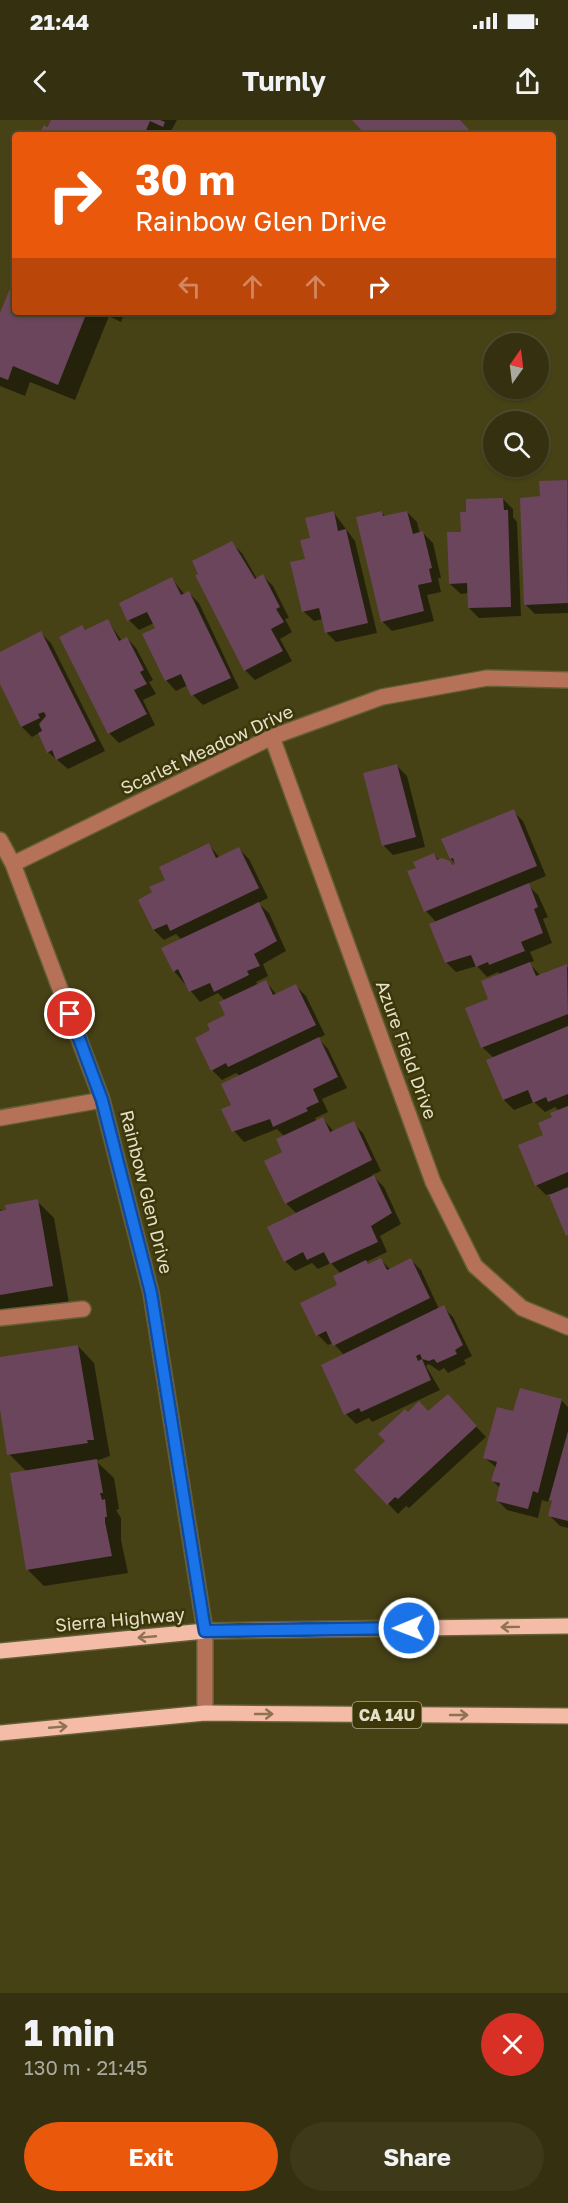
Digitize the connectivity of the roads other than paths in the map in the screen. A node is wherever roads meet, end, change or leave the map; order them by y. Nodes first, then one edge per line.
1 (568, 680) edge
2 (272, 737) junction
3 (0, 840) edge
4 (13, 864) junction
5 (102, 1100) junction
6 (0, 1118) edge
7 (83, 1309) dead end
8 (0, 1318) edge
9 (568, 1327) edge
10 (568, 1626) edge
11 (205, 1631) junction
12 (0, 1651) edge
13 (206, 1713) junction
14 (568, 1716) edge
15 (0, 1733) edge

1 - 2 street, Scarlet Meadow Drive
2 - 4 street, Scarlet Meadow Drive
2 - 9 street, Azure Field Drive
3 - 4 street, Rainbow Glen Drive
4 - 5 street, Rainbow Glen Drive
5 - 6 street
5 - 11 street, Rainbow Glen Drive
7 - 8 street
10 -> 11 main road, Sierra Highway
11 -> 12 main road, Sierra Highway
11 - 13 street, Rainbow Glen Drive
13 -> 14 main road, CA 14U
15 -> 13 main road, CA 14U

